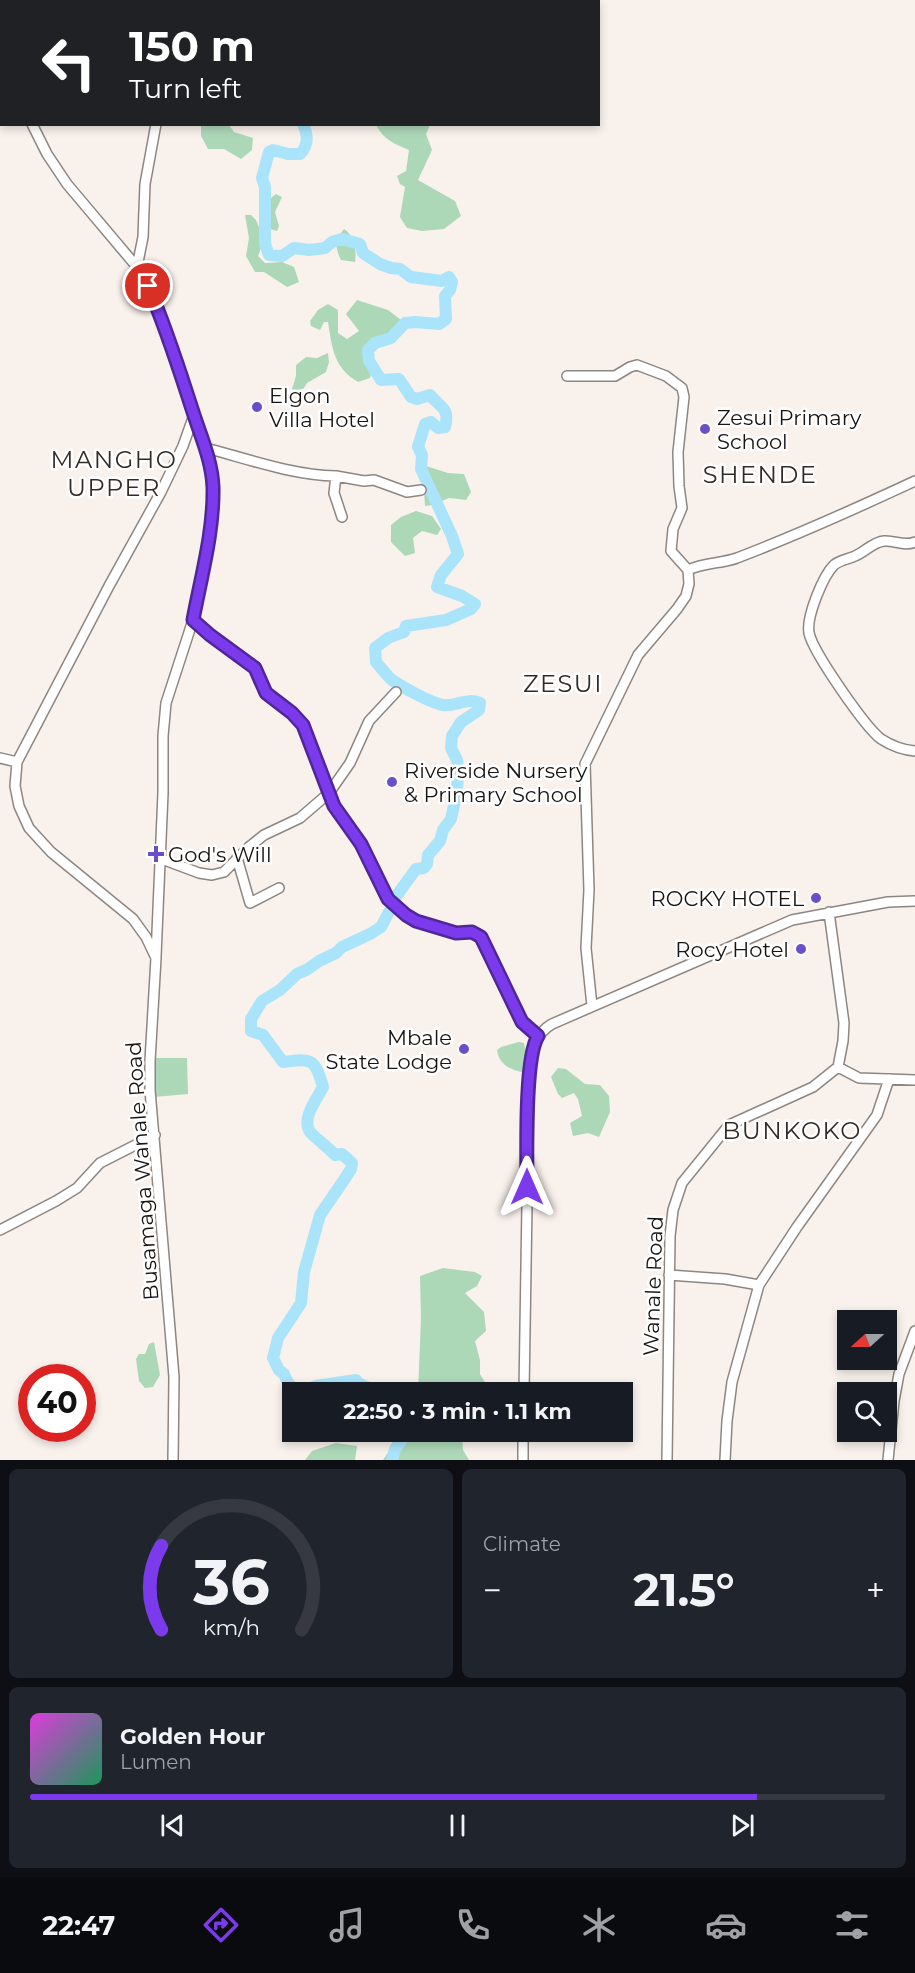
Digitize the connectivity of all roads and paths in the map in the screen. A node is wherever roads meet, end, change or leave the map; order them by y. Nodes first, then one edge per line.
1 (33, 126) edge
2 (156, 126) edge
3 (137, 267) junction
4 (567, 376) dead end
5 (194, 415) junction
6 (206, 448) junction
7 (336, 476) junction
8 (915, 481) edge
9 (421, 490) dead end
10 (342, 517) dead end
11 (915, 542) edge
12 (688, 570) junction
13 (193, 620) junction
14 (396, 692) dead end
15 (915, 751) edge
16 (0, 758) edge
17 (17, 762) junction
18 (329, 793) junction
19 (159, 858) junction
20 (237, 858) junction
21 (279, 888) dead end
22 (915, 901) edge
23 (829, 912) junction
24 (156, 958) junction
25 (592, 1006) junction
26 (541, 1032) junction
27 (838, 1067) junction
28 (889, 1079) junction
29 (915, 1080) edge
30 (155, 1135) junction
31 (0, 1230) edge
32 (669, 1275) junction
33 (759, 1285) junction
34 (915, 1331) edge
35 (524, 1382) edge
36 (523, 1442) edge
37 (173, 1460) edge
38 (523, 1460) edge
39 (667, 1460) edge
40 (725, 1460) edge
41 (888, 1460) edge

1 - 3 street
2 - 3 street
3 - 5 street
4 - 12 street
5 - 6 street, Busamaga Wanale Road
5 - 17 street
6 - 7 street
6 - 13 street, Busamaga Wanale Road
7 - 9 street
7 - 10 street
8 - 12 street
11 - 15 street
12 - 25 street
13 - 18 street
13 - 19 street, Busamaga Wanale Road
14 - 18 street
16 - 17 street
17 - 24 street
18 - 20 street
18 - 26 street
19 - 20 street
19 - 24 street, Busamaga Wanale Road
20 - 21 street
22 - 23 street
23 - 25 street
23 - 27 street
24 - 30 street, Busamaga Wanale Road
25 - 26 street
26 - 35 street
27 - 28 street
27 - 32 street, Wanale Road
28 - 29 street
28 - 33 street
30 - 31 street
30 - 37 street, Busamaga Wanale Road
32 - 33 street
32 - 39 street, Wanale Road
33 - 40 street
34 - 41 street
36 - 38 street

